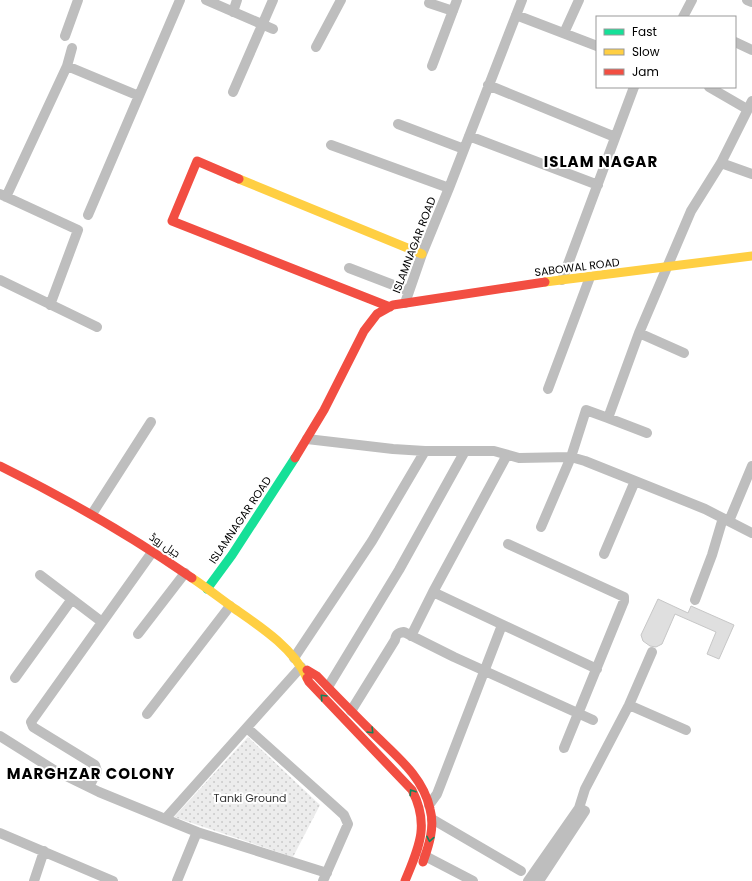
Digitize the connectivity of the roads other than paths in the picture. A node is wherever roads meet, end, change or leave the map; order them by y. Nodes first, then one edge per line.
1 (78, 0) edge
2 (180, 0) edge
3 (206, 0) edge
4 (237, 0) edge
5 (273, 0) edge
6 (341, 0) edge
7 (457, 0) edge
8 (522, 0) edge
9 (579, 0) edge
10 (692, 0) edge
11 (747, 0) edge
12 (429, 2) dead end
13 (752, 2) edge
14 (452, 10) junction
15 (233, 12) junction
16 (516, 15) junction
17 (684, 16) edge
18 (263, 24) junction
19 (273, 29) dead end
20 (564, 33) junction
21 (65, 36) dead end
22 (736, 42) edge
23 (596, 46) edge
24 (316, 47) dead end
25 (72, 48) dead end
26 (752, 50) edge
27 (67, 66) junction
28 (432, 66) dead end
29 (488, 85) junction
30 (634, 88) edge
31 (711, 88) edge
32 (234, 92) dead end
33 (139, 96) junction
34 (750, 105) edge
35 (398, 124) dead end
36 (469, 136) junction
37 (615, 137) junction
38 (331, 145) dead end
39 (464, 149) junction
40 (721, 163) junction
41 (752, 174) edge
42 (598, 185) junction
43 (449, 188) junction
44 (3, 195) edge
45 (88, 215) dead end
46 (422, 254) junction
47 (752, 256) edge
48 (666, 267) junction
49 (349, 268) dead end
50 (590, 277) junction
51 (0, 280) edge
52 (562, 280) junction
53 (409, 291) junction
54 (405, 304) junction
55 (50, 305) junction
56 (390, 307) junction
57 (97, 327) dead end
58 (638, 333) junction
59 (684, 353) dead end
60 (548, 389) dead end
61 (608, 418) junction
62 (151, 422) dead end
63 (647, 433) dead end
64 (307, 439) junction
65 (466, 451) junction
66 (425, 452) junction
67 (507, 455) junction
68 (571, 457) junction
69 (0, 466) edge
70 (752, 466) edge
71 (635, 481) junction
72 (92, 514) junction
73 (726, 519) junction
74 (541, 527) dead end
75 (752, 533) edge
76 (508, 544) dead end
77 (153, 551) junction
78 (604, 554) dead end
79 (185, 573) junction
80 (40, 575) dead end
81 (207, 589) junction
82 (433, 592) junction
83 (72, 599) junction
84 (695, 600) dead end
85 (230, 606) junction
86 (102, 622) junction
87 (502, 625) junction
88 (138, 634) dead end
89 (411, 636) junction
90 (652, 652) dead end
91 (294, 658) junction
92 (301, 667) junction
93 (597, 669) junction
94 (484, 671) junction
95 (15, 678) dead end
96 (328, 687) junction
97 (629, 705) junction
98 (351, 711) junction
99 (579, 713) junction
100 (147, 714) dead end
101 (593, 720) dead end
102 (247, 728) junction
103 (686, 730) dead end
104 (0, 736) edge
105 (564, 748) dead end
106 (89, 787) junction
107 (579, 808) junction
108 (431, 813) junction
109 (421, 817) junction
110 (165, 819) junction
111 (196, 832) junction
112 (0, 833) edge
113 (44, 851) junction
114 (425, 856) junction
115 (521, 871) dead end
116 (325, 877) edge
117 (34, 881) edge
118 (113, 881) edge
119 (177, 881) edge
120 (404, 881) edge
121 (414, 881) edge
122 (473, 881) edge
123 (528, 881) edge
124 (539, 881) edge

1 - 21 street
2 - 33 street
3 - 15 street
4 - 15 street
5 - 18 street
6 - 24 street
7 - 14 street
8 - 16 street, ISLAMNAGAR ROAD
9 - 20 street
10 - 17 street
11 - 13 street
12 - 14 street
14 - 28 street
15 - 18 street
16 - 20 street
16 - 29 street, ISLAMNAGAR ROAD
18 - 19 street
18 - 32 street
20 - 23 street
22 - 26 street
25 - 27 street
27 - 33 street
27 - 44 street
29 - 36 street, ISLAMNAGAR ROAD
29 - 37 street
30 - 37 street
31 - 34 street
33 - 45 street
34 - 40 street
35 - 39 street
36 - 39 street, ISLAMNAGAR ROAD
36 - 42 street
37 - 42 street
38 - 43 street
39 - 43 street, ISLAMNAGAR ROAD
40 - 41 street
40 - 48 street
42 - 52 street
43 - 46 street, ISLAMNAGAR ROAD
44 - 55 street
46 - 53 street, ISLAMNAGAR ROAD
46 - 56 street
47 - 48 street, SABOWAL ROAD
48 - 50 street, SABOWAL ROAD
48 - 58 street
49 - 53 street
50 - 52 street, SABOWAL ROAD
50 - 60 street
51 - 55 street
52 - 54 street, SABOWAL ROAD
53 - 54 street, ISLAMNAGAR ROAD
54 - 56 street, ISLAMNAGAR ROAD
55 - 57 street
56 - 64 street, ISLAMNAGAR ROAD
58 - 59 street
58 - 61 street
61 - 63 street
61 - 68 street
62 - 72 street
64 - 66 street
64 - 81 street, ISLAMNAGAR ROAD
65 - 66 street
65 - 67 street
65 - 96 street
66 - 91 street
67 - 68 street
67 - 82 street
68 - 71 street
68 - 74 street
69 - 72 street, جیل روڈ
70 - 73 street
71 - 73 street
71 - 78 street
72 - 77 street, جیل روڈ
73 - 75 street
73 - 84 street
76 - 93 street
77 - 79 street, جیل روڈ
77 - 86 street
79 - 81 street, جیل روڈ
79 - 88 street
80 - 83 street
81 - 85 street, جیل روڈ
82 - 87 street
82 - 89 street
83 - 86 street
83 - 95 street
85 - 91 street, جیل روڈ
85 - 100 street
86 - 106 street
87 - 93 street
87 - 94 street
89 - 94 street
89 - 98 street
90 - 97 street
91 - 92 street, جیل روڈ
92 - 96 street
92 - 102 street
109 -> 92 street
93 - 99 street
94 - 99 street
94 - 108 street
96 - 98 street
97 - 103 street
97 - 107 street
98 -> 108 street
99 - 101 street
99 - 105 street
102 - 110 street
102 - 116 street
104 - 106 street
106 - 110 street
107 - 123 street
107 - 124 street
108 - 109 street
108 -> 114 street
108 - 115 street
109 - 120 street
110 - 111 street
111 - 116 street
111 - 119 street
112 - 113 street
113 - 117 street
113 - 118 street
114 - 121 street
114 - 122 street

